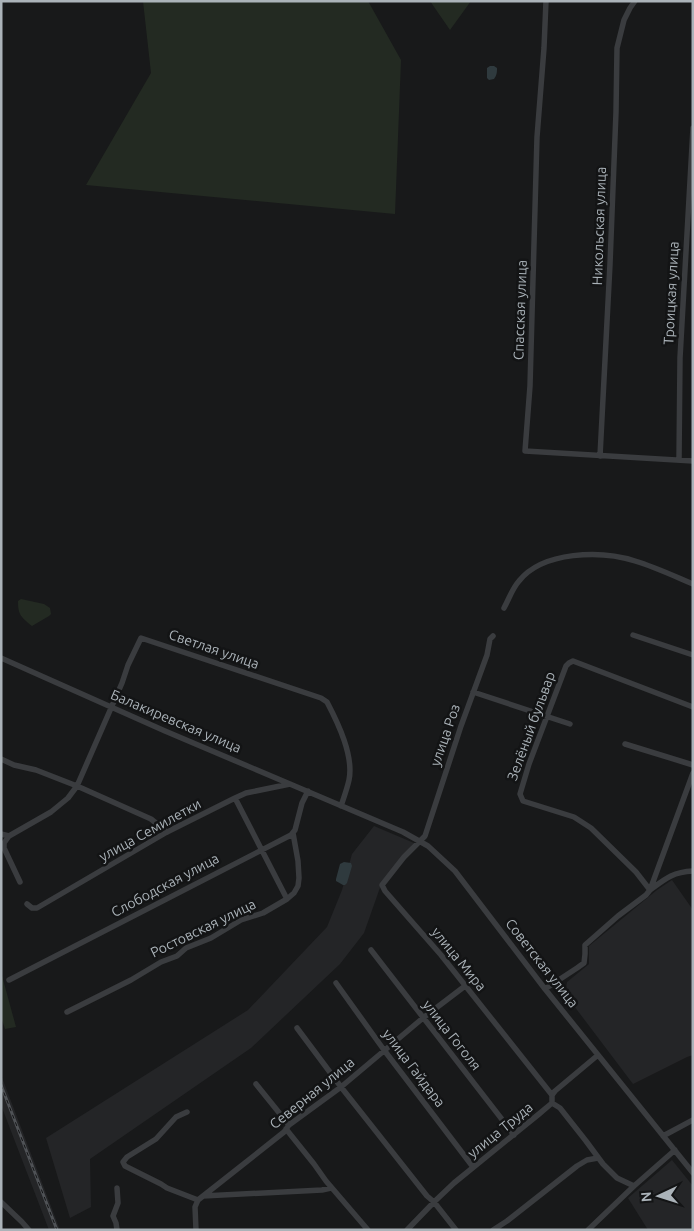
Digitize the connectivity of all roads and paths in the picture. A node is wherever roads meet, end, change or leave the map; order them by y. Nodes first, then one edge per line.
1 (546, 1) edge
2 (635, 1) edge
3 (693, 128) edge
4 (600, 456) junction
5 (679, 460) junction
6 (693, 461) edge
7 (693, 584) edge
8 (504, 608) dead end
9 (634, 635) dead end
10 (493, 636) dead end
11 (693, 655) edge
12 (1, 658) edge
13 (473, 692) junction
14 (111, 707) junction
15 (693, 707) edge
16 (547, 717) junction
17 (570, 724) dead end
18 (625, 744) dead end
19 (1, 759) edge
20 (693, 765) edge
21 (693, 773) edge
22 (291, 784) junction
23 (77, 786) junction
24 (308, 791) junction
25 (234, 798) junction
26 (341, 806) junction
27 (168, 832) junction
28 (293, 833) junction
29 (1, 834) edge
30 (9, 836) junction
31 (420, 841) junction
32 (261, 850) junction
33 (693, 871) edge
34 (20, 882) dead end
35 (650, 890) junction
36 (287, 900) junction
37 (26, 904) dead end
38 (371, 950) dead end
39 (9, 980) dead end
40 (336, 983) dead end
41 (465, 986) junction
42 (545, 989) junction
43 (67, 1012) dead end
44 (424, 1018) junction
45 (296, 1028) dead end
46 (384, 1050) junction
47 (598, 1055) junction
48 (256, 1084) dead end
49 (341, 1087) junction
50 (552, 1095) junction
51 (552, 1103) junction
52 (187, 1112) dead end
53 (693, 1120) edge
54 (287, 1127) junction
55 (514, 1135) junction
56 (663, 1136) junction
57 (675, 1150) junction
58 (598, 1158) junction
59 (474, 1167) junction
60 (693, 1173) edge
61 (634, 1186) junction
62 (117, 1188) dead end
63 (331, 1188) junction
64 (200, 1198) junction
65 (1, 1202) edge
66 (434, 1202) junction
67 (29, 1230) edge
68 (117, 1230) edge
69 (196, 1230) edge
70 (368, 1230) edge
71 (407, 1230) edge
72 (456, 1230) edge
73 (493, 1230) edge
74 (588, 1230) edge

1 - 4 street, Спасская улица
2 - 4 street, Никольская улица
3 - 5 street, Троицкая улица
4 - 5 street, Спасская улица
5 - 6 street, Спасская улица
7 - 8 street
9 - 11 street
10 - 13 street, улица Роз
12 - 14 street, Балакиревская улица
13 - 16 street
13 - 31 street, улица Роз
14 - 22 street, Балакиревская улица
14 - 23 street, Светлая улица
14 - 26 street, Светлая улица
15 - 16 street, Зелёный бульвар
16 - 17 street
16 - 35 street, Зелёный бульвар
18 - 20 street
19 - 23 street
21 - 35 street
22 - 24 street, Балакиревская улица
22 - 25 street, улица Семилетки
23 - 27 street
23 - 30 street, Светлая улица
24 - 26 street, Балакиревская улица
24 - 28 street
25 - 27 street, улица Семилетки
25 - 32 street
26 - 31 street, Советская улица
27 - 37 street, улица Семилетки
28 - 32 street, Слободская улица
28 - 36 street
29 - 30 street
30 - 34 street
31 - 41 street, улица Мира
31 - 42 street, Советская улица
32 - 36 street
32 - 39 street, Слободская улица
33 - 35 street
35 - 42 street
36 - 43 street, Ростовская улица
38 - 44 street, улица Гоголя
40 - 46 street, улица Гайдара
41 - 44 street, Северная улица
41 - 50 street, улица Мира
42 - 47 street, Советская улица
44 - 46 street, Северная улица
44 - 55 street, улица Гоголя
45 - 49 street
46 - 49 street, Северная улица
46 - 59 street, улица Гайдара
47 - 50 street
47 - 56 street, Советская улица
48 - 54 street
49 - 54 street, Северная улица
49 - 66 street
50 - 51 street, улица Труда
51 - 55 street, улица Труда
51 - 58 street
52 - 64 street
53 - 56 street
54 - 63 street
54 - 64 street, Северная улица
55 - 59 street, улица Труда
56 - 57 street, Советская улица
57 - 60 street, Советская улица
57 - 61 street
58 - 61 street
58 - 73 street
59 - 66 street, улица Труда
61 - 74 street
62 - 68 street
63 - 64 street
63 - 70 street
64 - 69 street
65 - 67 street
66 - 71 street, улица Труда
66 - 72 street

